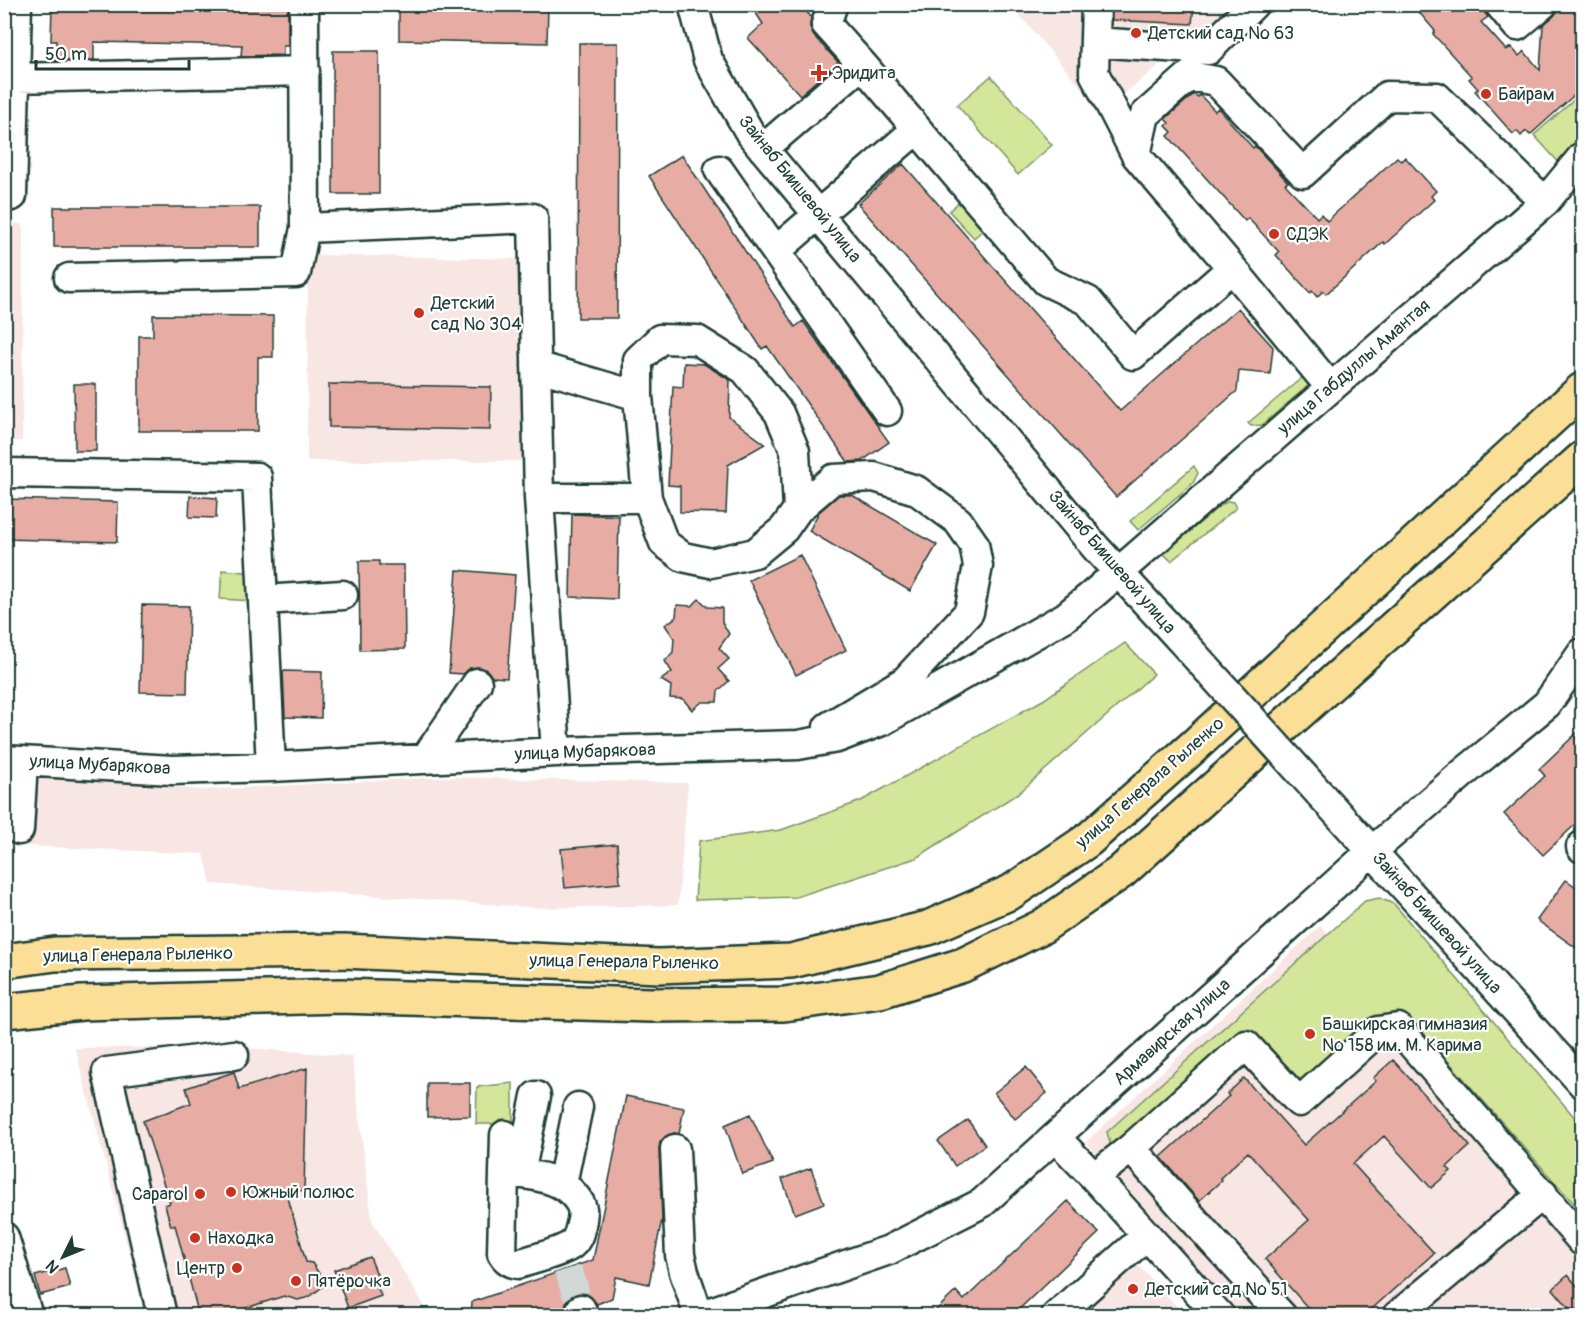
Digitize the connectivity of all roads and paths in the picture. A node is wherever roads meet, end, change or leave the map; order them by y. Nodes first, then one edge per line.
1 (18, 4) edge
2 (304, 4) edge
3 (693, 4) edge
4 (832, 4) edge
5 (1096, 4) edge
6 (1254, 4) edge
7 (1499, 4) edge
8 (1543, 4) edge
9 (1095, 42) junction
10 (862, 64) junction
11 (305, 70) junction
12 (16, 78) junction
13 (917, 129) junction
14 (763, 149) junction
15 (1136, 155) junction
16 (1582, 157) edge
17 (720, 170) dead end
18 (4, 195) edge
19 (1545, 202) junction
20 (819, 214) junction
21 (305, 228) junction
22 (776, 251) junction
23 (1232, 268) junction
24 (69, 278) dead end
25 (536, 366) junction
26 (1331, 388) junction
27 (1582, 390) edge
28 (638, 396) junction
29 (887, 411) dead end
30 (1582, 459) edge
31 (4, 473) edge
32 (539, 498) junction
33 (647, 498) junction
34 (798, 509) junction
35 (1119, 571) junction
36 (343, 595) dead end
37 (263, 600) junction
38 (1582, 653) edge
39 (477, 683) dead end
40 (798, 745) junction
41 (556, 752) junction
42 (425, 759) junction
43 (14, 761) edge
44 (271, 767) junction
45 (19, 830) dead end
46 (1371, 852) junction
47 (4, 961) edge
48 (4, 1011) edge
49 (234, 1055) dead end
50 (1582, 1083) edge
51 (536, 1096) dead end
52 (578, 1107) dead end
53 (505, 1135) dead end
54 (1055, 1137) junction
55 (1131, 1148) junction
56 (675, 1149) dead end
57 (512, 1172) junction
58 (1094, 1177) junction
59 (562, 1184) junction
60 (1543, 1194) junction
61 (1148, 1235) junction
62 (4, 1237) edge
63 (1210, 1239) junction
64 (1582, 1241) edge
65 (1177, 1268) junction
66 (28, 1316) edge
67 (162, 1316) edge
68 (699, 1316) edge
69 (1056, 1316) edge
70 (1220, 1316) edge
71 (1282, 1316) edge
72 (1397, 1316) edge

1 - 12 street
2 - 11 street
3 - 14 street, Зайнаб Биишевой улица
4 - 10 street
5 - 9 street
6 - 9 street
7 - 8 street
9 - 15 street
10 - 13 street
10 - 14 street
11 - 12 street
11 - 21 street
12 - 18 street
13 - 20 street
13 - 23 street
14 - 20 street, Зайнаб Биишевой улица
15 - 19 street
15 - 23 street
16 - 19 street, улица Габдуллы Амантая
17 - 22 street
19 - 26 street, улица Габдуллы Амантая
20 - 22 street
20 - 35 street, Зайнаб Биишевой улица
21 - 24 street
21 - 25 street
22 - 29 street
23 - 26 street
25 - 28 street
25 - 32 street
26 - 35 street, улица Габдуллы Амантая
27 - 47 main road, улица Генерала Рыленко
28 - 33 street
28 - 34 street
30 - 48 main road
31 - 37 street
32 - 33 street
32 - 41 street
33 - 34 street
34 - 40 street
35 - 40 street, улица Мубарякова
35 - 46 street, Зайнаб Биишевой улица, bridge
36 - 37 street
37 - 44 street
38 - 46 street, Армавирская улица
39 - 42 street
40 - 41 street, улица Мубарякова
41 - 42 street, улица Мубарякова
42 - 44 street, улица Мубарякова
43 - 44 street, улица Мубарякова
43 - 45 street
46 - 50 street, Зайнаб Биишевой улица
46 - 54 street, Армавирская улица
49 - 67 street
51 - 57 street
52 - 59 street
53 - 57 street
54 - 58 street
54 - 68 street, Армавирская улица
55 - 58 street
55 - 60 street
55 - 63 street
56 - 68 street
57 - 59 street
57 - 59 street
58 - 61 street
60 - 64 street
60 - 72 street
61 - 65 street
61 - 69 street
62 - 66 street
63 - 65 street
63 - 71 street
65 - 70 street

